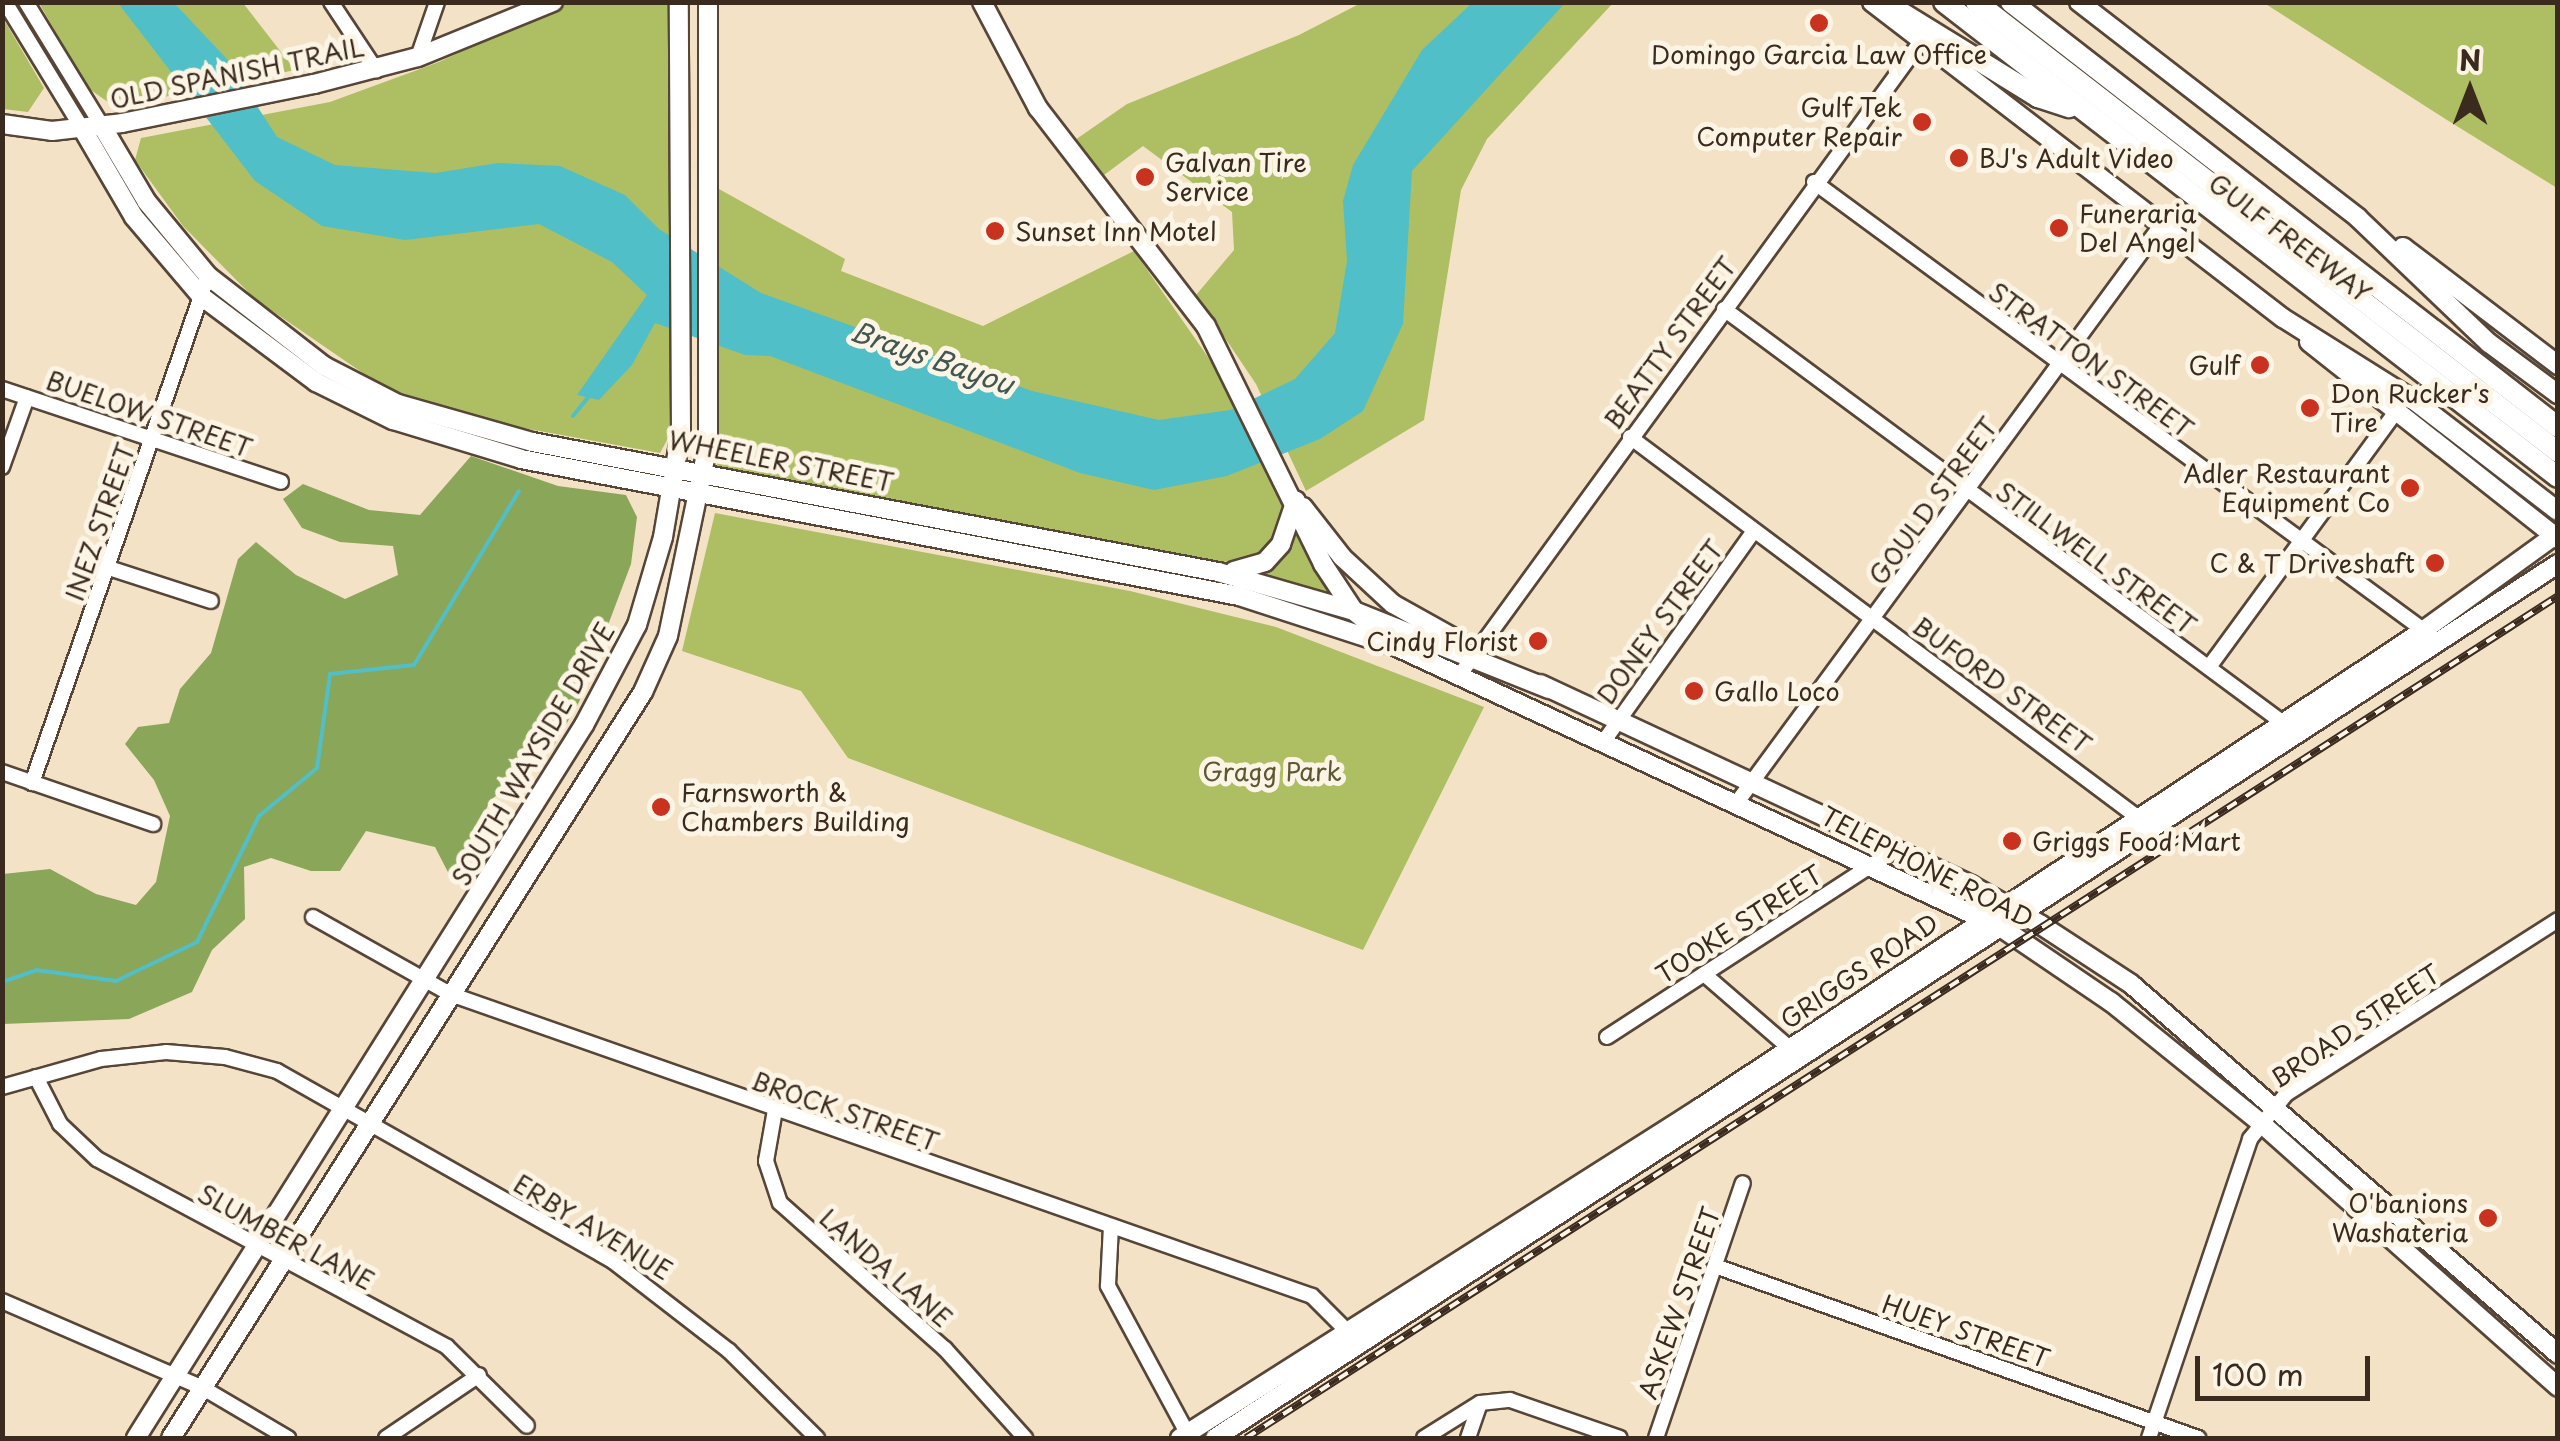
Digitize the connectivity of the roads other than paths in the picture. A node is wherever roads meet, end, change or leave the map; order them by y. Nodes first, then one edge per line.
1 (5, 2) edge
2 (26, 2) edge
3 (331, 2) edge
4 (437, 2) edge
5 (520, 2) edge
6 (554, 2) edge
7 (708, 2) edge
8 (982, 2) edge
9 (1872, 2) edge
10 (1884, 2) edge
11 (1944, 2) edge
12 (1976, 2) edge
13 (2011, 2) edge
14 (2079, 2) edge
15 (678, 6) edge
16 (475, 31) junction
17 (1922, 40) junction
18 (418, 57) junction
19 (376, 70) junction
20 (2084, 112) junction
21 (2, 124) edge
22 (102, 126) junction
23 (82, 128) junction
24 (1814, 182) junction
25 (2162, 224) junction
26 (2371, 229) junction
27 (208, 276) junction
28 (202, 296) junction
29 (1724, 310) junction
30 (2283, 318) junction
31 (2422, 347) junction
32 (2060, 365) junction
33 (2558, 365) edge
34 (320, 374) junction
35 (2, 388) edge
36 (2558, 394) edge
37 (27, 396) junction
38 (2520, 398) junction
39 (2395, 413) junction
40 (2558, 414) edge
41 (2558, 428) edge
42 (1630, 437) junction
43 (153, 438) junction
44 (470, 438) junction
45 (2558, 452) edge
46 (676, 466) junction
47 (2, 467) edge
48 (706, 472) junction
49 (2558, 477) edge
50 (280, 482) dead end
51 (674, 487) junction
52 (703, 493) junction
53 (1967, 493) junction
54 (1296, 498) junction
55 (2558, 511) edge
56 (1754, 531) junction
57 (2556, 536) edge
58 (2301, 541) junction
59 (2558, 564) edge
60 (109, 568) junction
61 (1218, 572) junction
62 (212, 601) dead end
63 (1354, 610) junction
64 (1875, 620) junction
65 (637, 625) junction
66 (2424, 630) junction
67 (668, 636) junction
68 (2440, 643) junction
69 (1397, 647) junction
70 (1473, 653) junction
71 (2208, 667) junction
72 (1459, 676) junction
73 (1617, 718) junction
74 (2282, 722) junction
75 (2299, 735) junction
76 (1604, 741) junction
77 (2, 772) edge
78 (32, 782) junction
79 (1756, 784) junction
80 (1738, 801) junction
81 (2137, 816) junction
82 (153, 824) dead end
83 (2152, 830) junction
84 (1895, 850) junction
85 (1872, 864) junction
86 (2006, 904) junction
87 (2024, 914) junction
88 (314, 917) dead end
89 (1984, 918) junction
90 (2558, 920) edge
91 (2002, 928) junction
92 (1704, 974) junction
93 (426, 980) junction
94 (450, 994) junction
95 (1607, 1037) dead end
96 (1796, 1054) junction
97 (36, 1077) junction
98 (2, 1087) edge
99 (345, 1108) junction
100 (2275, 1108) junction
101 (775, 1110) junction
102 (369, 1121) junction
103 (2262, 1124) junction
104 (1743, 1183) dead end
105 (1111, 1226) junction
106 (254, 1246) junction
107 (281, 1260) junction
108 (1718, 1267) junction
109 (2, 1301) edge
110 (1353, 1337) junction
111 (2558, 1354) edge
112 (480, 1376) junction
113 (178, 1377) junction
114 (2558, 1387) edge
115 (203, 1388) junction
116 (1480, 1403) junction
117 (2155, 1421) junction
118 (526, 1426) dead end
119 (1186, 1437) edge
120 (136, 1438) edge
121 (171, 1438) edge
122 (288, 1438) edge
123 (386, 1438) edge
124 (817, 1438) edge
125 (1024, 1438) edge
126 (1214, 1438) edge
127 (1424, 1438) edge
128 (1468, 1438) edge
129 (1620, 1438) edge
130 (1656, 1438) edge
131 (2149, 1438) edge
132 (2198, 1438) edge

1 - 23 street
2 - 22 street
3 - 19 street
4 - 18 street
5 - 16 main road, OLD SPANISH TRAIL
6 - 16 main road, OLD SPANISH TRAIL
7 - 48 main road
8 - 54 main road, TELEPHONE ROAD
9 - 17 main road
10 - 20 highway
11 - 20 highway, GULF FREEWAY
12 - 31 highway, GULF FREEWAY
13 - 31 highway, GULF FREEWAY
14 - 26 main road
15 - 46 main road, SOUTH WAYSIDE DRIVE
16 - 18 main road, OLD SPANISH TRAIL
17 - 24 street, BEATTY STREET
17 - 25 main road
18 - 19 main road, OLD SPANISH TRAIL
19 - 22 main road, OLD SPANISH TRAIL
20 - 31 highway, GULF FREEWAY
21 - 23 main road, OLD SPANISH TRAIL
22 - 23 main road, OLD SPANISH TRAIL
22 - 27 main road, WHEELER STREET
23 - 28 main road, WHEELER STREET
24 - 29 street, BEATTY STREET
24 - 32 street, STRATTON STREET
25 - 30 main road
25 - 32 street, GOULD STREET
26 - 33 main road
26 - 36 main road
27 - 28 street, INEZ STREET
27 - 34 main road, WHEELER STREET
28 - 34 main road, WHEELER STREET
28 - 43 street, INEZ STREET
29 - 42 street, BEATTY STREET
29 - 53 street, STILLWELL STREET
30 - 39 main road
30 - 55 main road
31 - 38 highway, GULF FREEWAY
31 - 45 highway, GULF FREEWAY
31 - 49 highway, GULF FREEWAY
32 - 53 street, GOULD STREET
32 - 58 street, STRATTON STREET
34 - 44 main road, WHEELER STREET
35 - 37 street, BUELOW STREET
37 - 43 street, BUELOW STREET
37 - 47 street
38 - 40 highway
38 - 41 highway, GULF FREEWAY
39 - 57 main road
39 - 58 street
42 - 56 street, BUFORD STREET
42 - 70 street, BEATTY STREET
43 - 50 street, BUELOW STREET
43 - 60 street, INEZ STREET
44 - 46 main road, WHEELER STREET
44 - 51 main road, WHEELER STREET
46 - 48 main road, WHEELER STREET
46 - 51 main road, SOUTH WAYSIDE DRIVE
48 - 52 main road
48 - 61 main road, WHEELER STREET
51 - 52 main road, WHEELER STREET
51 - 65 main road, SOUTH WAYSIDE DRIVE
52 - 67 main road
52 - 69 main road, WHEELER STREET
53 - 64 street, GOULD STREET
53 - 71 street, STILLWELL STREET
54 - 61 main road
54 - 63 main road, TELEPHONE ROAD
54 - 70 main road, TELEPHONE ROAD
56 - 64 street, BUFORD STREET
56 - 73 street, DONEY STREET
57 - 66 main road, GRIGGS ROAD
58 - 66 street, STRATTON STREET
58 - 71 street
59 - 68 main road, GRIGGS ROAD
60 - 62 street
60 - 78 street, INEZ STREET
61 - 63 main road, WHEELER STREET
63 - 69 main road, TELEPHONE ROAD
63 - 70 main road, WHEELER STREET
64 - 79 street, GOULD STREET
64 - 81 street, BUFORD STREET
65 - 67 main road
65 - 93 main road, SOUTH WAYSIDE DRIVE
66 - 68 street, STRATTON STREET
66 - 74 main road, GRIGGS ROAD
67 - 94 main road
68 - 75 main road, GRIGGS ROAD
69 - 72 main road, TELEPHONE ROAD
70 - 72 street, BEATTY STREET
70 - 73 main road, TELEPHONE ROAD
71 - 74 street, STILLWELL STREET
72 - 76 main road, TELEPHONE ROAD
73 - 76 street, DONEY STREET
73 - 79 main road, TELEPHONE ROAD
74 - 75 street, STILLWELL STREET
74 - 81 main road, GRIGGS ROAD
75 - 83 main road, GRIGGS ROAD
76 - 80 main road, TELEPHONE ROAD
77 - 78 street
78 - 82 street
79 - 80 street, GOULD STREET
79 - 84 main road, TELEPHONE ROAD
80 - 85 main road, TELEPHONE ROAD
81 - 83 street, BUFORD STREET
81 - 86 main road, GRIGGS ROAD
83 - 87 main road, GRIGGS ROAD
84 - 85 street, TOOKE STREET
84 - 86 main road, TELEPHONE ROAD
85 - 89 main road, TELEPHONE ROAD
85 - 92 street, TOOKE STREET
86 - 87 main road, TELEPHONE ROAD
86 - 89 main road, GRIGGS ROAD
87 - 91 main road, GRIGGS ROAD
87 - 100 main road, TELEPHONE ROAD
88 - 93 street, BROCK STREET
89 - 91 main road, TELEPHONE ROAD
89 - 96 main road, GRIGGS ROAD
90 - 100 street, BROAD STREET
91 - 96 main road, GRIGGS ROAD
91 - 103 main road, TELEPHONE ROAD
92 - 95 street, TOOKE STREET
92 - 96 street
93 - 94 street, BROCK STREET
93 - 99 main road, SOUTH WAYSIDE DRIVE
94 - 101 street, BROCK STREET
94 - 102 main road
96 - 110 main road, GRIGGS ROAD
97 - 98 street, ERBY AVENUE
97 - 99 street, ERBY AVENUE
97 - 106 street, SLUMBER LANE
99 - 102 street, ERBY AVENUE
99 - 106 main road, SOUTH WAYSIDE DRIVE
100 - 103 street, BROAD STREET
100 - 111 main road, TELEPHONE ROAD
101 - 105 street, BROCK STREET
101 - 125 street, LANDA LANE
102 - 107 main road
102 - 124 street, ERBY AVENUE
103 - 114 main road, TELEPHONE ROAD
103 - 117 street, BROAD STREET
104 - 108 street, ASKEW STREET
105 - 110 street, BROCK STREET
105 - 119 street
106 - 107 street, SLUMBER LANE
106 - 113 main road, SOUTH WAYSIDE DRIVE
107 - 112 street, SLUMBER LANE
107 - 115 main road
108 - 117 street, HUEY STREET
108 - 130 street, ASKEW STREET
109 - 113 street
110 - 119 main road, GRIGGS ROAD
110 - 126 main road, GRIGGS ROAD
112 - 118 street, SLUMBER LANE
112 - 123 street
113 - 115 street
113 - 120 main road, SOUTH WAYSIDE DRIVE
115 - 121 main road
115 - 122 street
116 - 127 street
116 - 128 street
116 - 129 street
117 - 131 street, BROAD STREET
117 - 132 street, HUEY STREET

